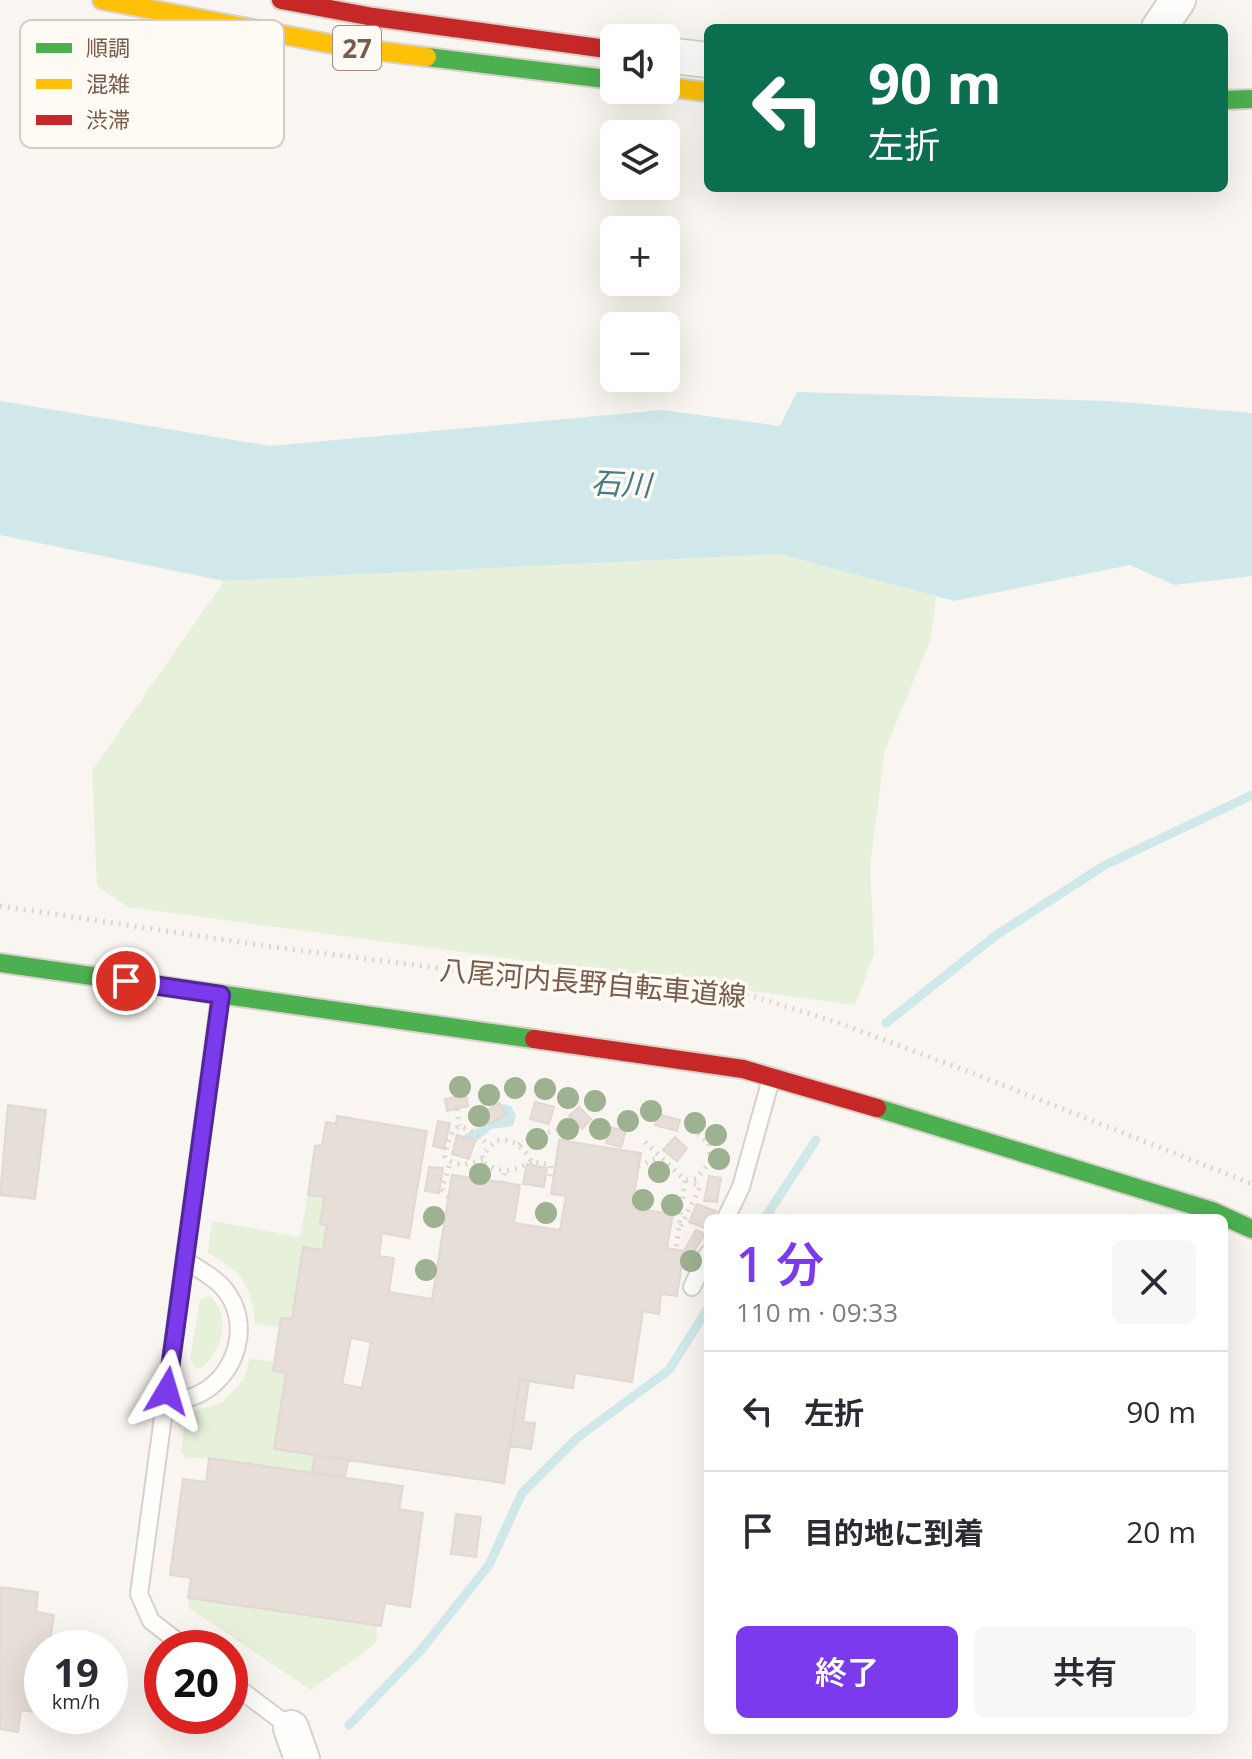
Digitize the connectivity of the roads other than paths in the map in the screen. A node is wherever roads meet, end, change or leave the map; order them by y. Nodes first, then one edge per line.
1 (102, 0) edge
2 (281, 0) edge
3 (1178, 0) edge
4 (206, 20) edge
5 (1162, 24) edge
6 (284, 35) edge
7 (600, 48) edge
8 (680, 57) edge
9 (704, 60) edge
10 (600, 78) edge
11 (680, 89) edge
12 (704, 92) edge
13 (1252, 99) edge
14 (1228, 100) edge
15 (0, 963) edge
16 (221, 995) junction
17 (772, 1077) junction
18 (728, 1214) edge
19 (1219, 1214) edge
20 (1228, 1218) edge
21 (1252, 1229) edge
22 (185, 1260) junction
23 (704, 1262) edge
24 (692, 1287) dead end
25 (165, 1405) junction
26 (163, 1630) edge
27 (248, 1699) edge
28 (296, 1744) edge

1 - 4 street, 27
2 - 7 street
3 - 5 street
6 - 10 street, 27
8 - 9 street
11 - 12 street
13 - 14 street
15 - 16 street
16 - 17 street
16 - 22 lane
17 - 18 lane
17 - 19 street
20 - 21 street
22 - 25 lane
22 - 25 lane
23 - 24 lane
25 - 26 lane
27 - 28 lane

